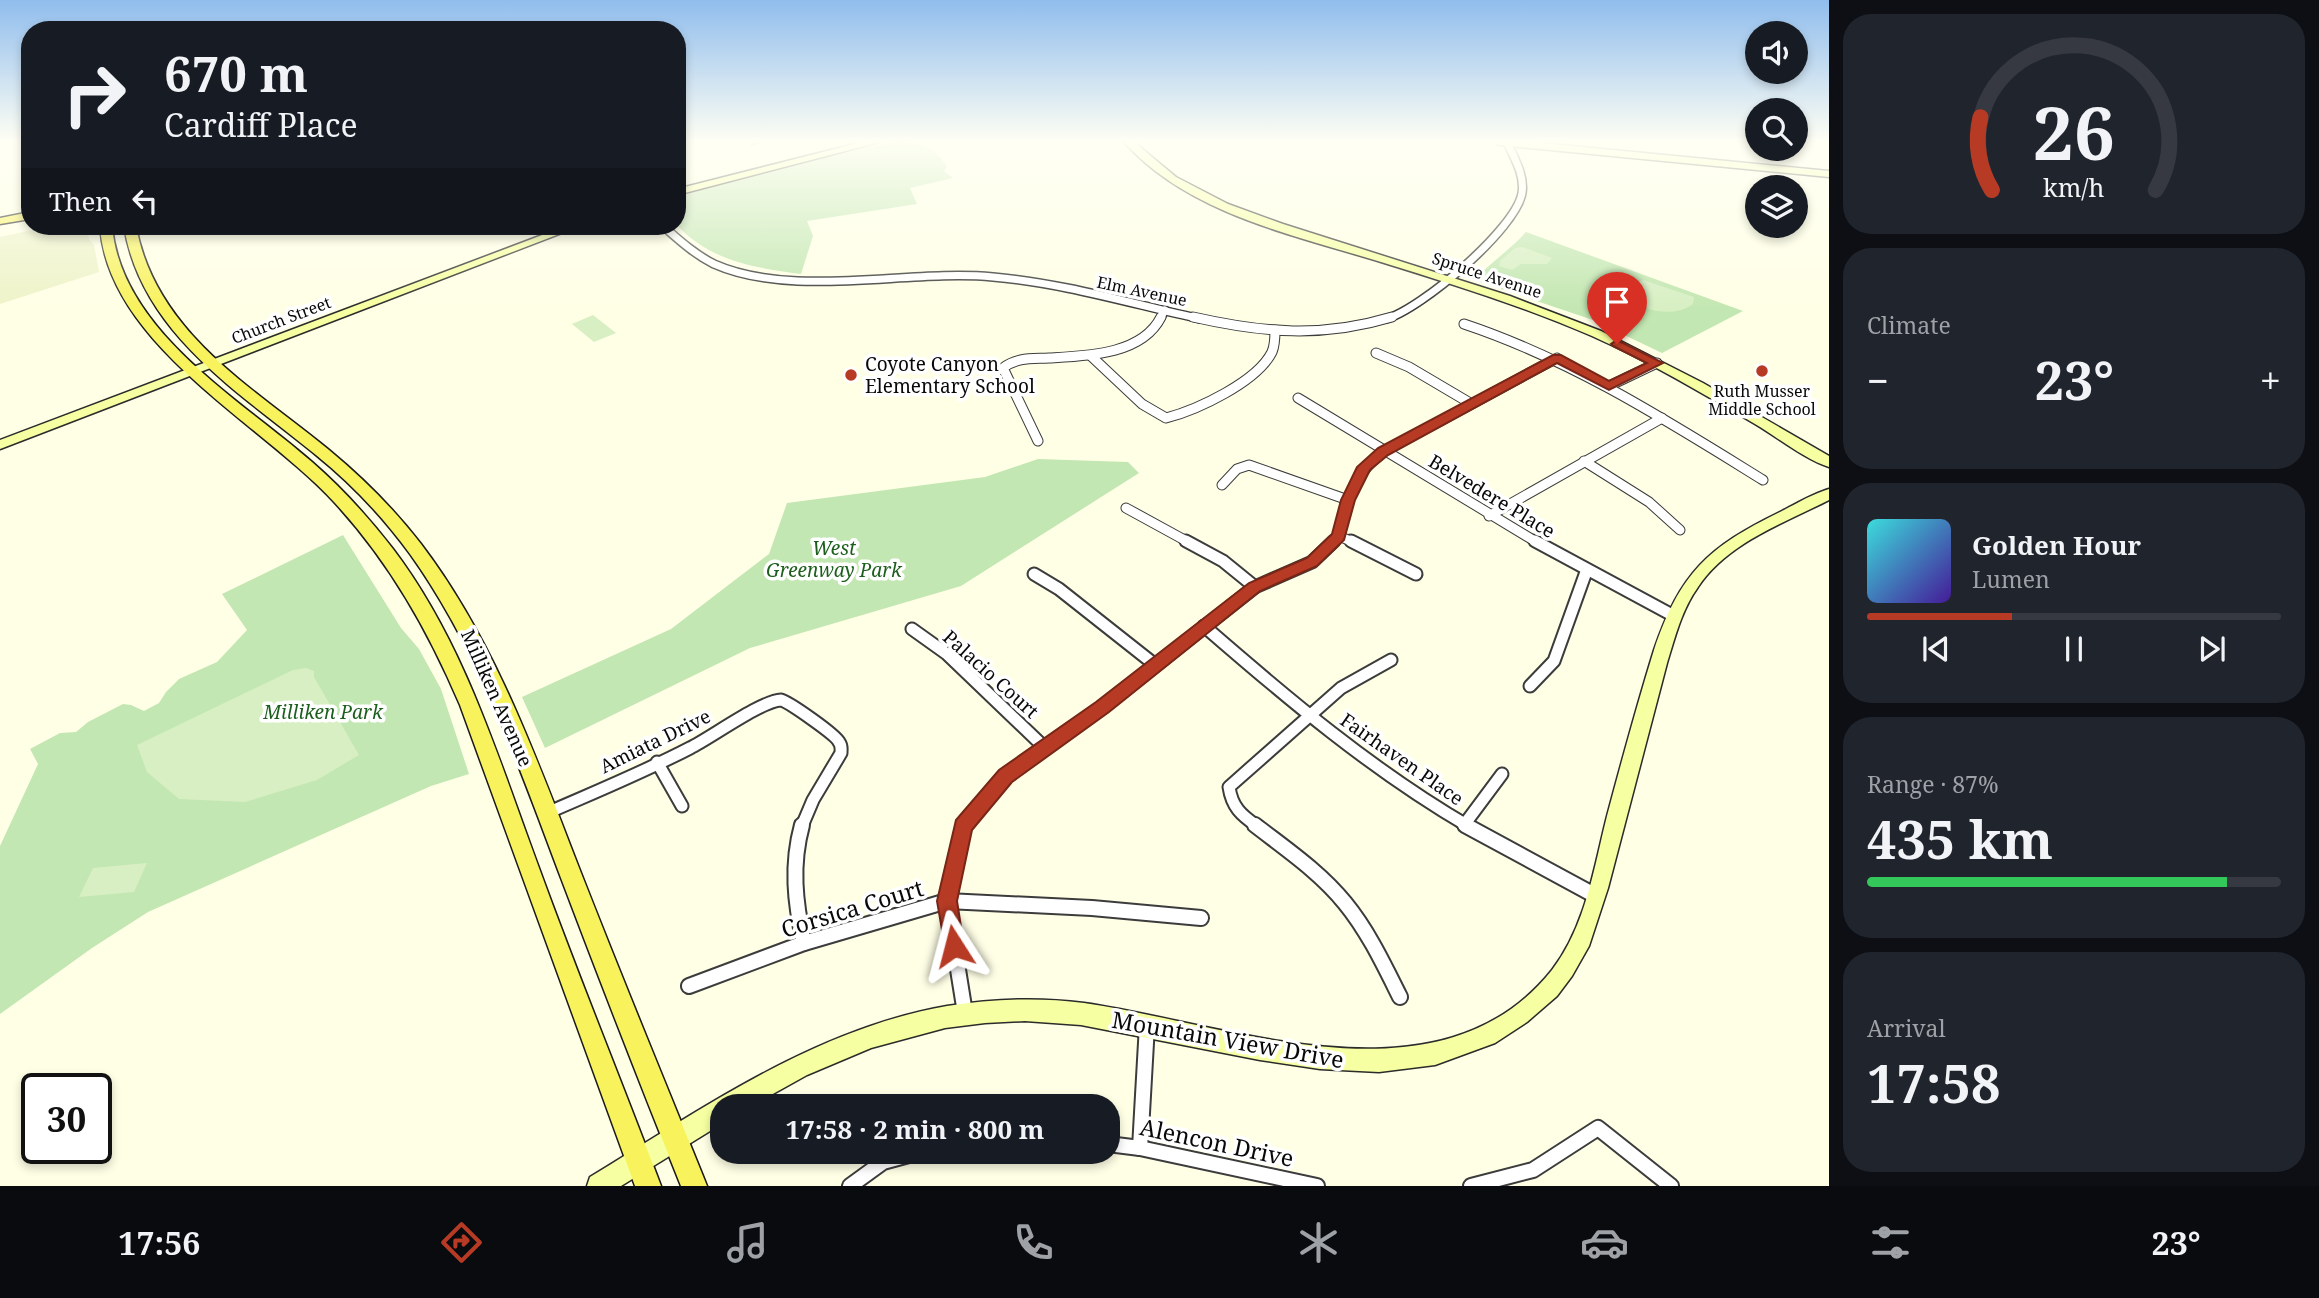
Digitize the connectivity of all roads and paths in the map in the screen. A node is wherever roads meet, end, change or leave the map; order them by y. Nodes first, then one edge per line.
1 (1210, 197) edge
2 (1520, 197) edge
3 (21, 217) edge
4 (0, 221) edge
5 (21, 225) edge
6 (0, 230) edge
7 (106, 235) edge
8 (132, 235) edge
9 (535, 235) edge
10 (551, 235) edge
11 (672, 235) edge
12 (1447, 280) junction
13 (1165, 310) junction
14 (1464, 324) dead end
15 (1275, 330) junction
16 (1376, 353) dead end
17 (1091, 356) junction
18 (1557, 358) junction
19 (209, 362) junction
20 (1657, 363) junction
21 (189, 369) junction
22 (1609, 386) junction
23 (1298, 398) dead end
24 (1470, 403) junction
25 (1662, 418) junction
26 (0, 436) edge
27 (1038, 441) dead end
28 (0, 445) edge
29 (1383, 452) junction
30 (1584, 461) junction
31 (1829, 461) edge
32 (1763, 480) dead end
33 (1222, 485) dead end
34 (1829, 494) edge
35 (1348, 500) junction
36 (1126, 508) dead end
37 (1489, 516) junction
38 (1680, 530) dead end
39 (1339, 536) junction
40 (1586, 572) junction
41 (1034, 574) dead end
42 (1416, 574) dead end
43 (1255, 587) junction
44 (1674, 616) junction
45 (1204, 626) junction
46 (912, 629) dead end
47 (1391, 660) dead end
48 (1154, 664) junction
49 (1530, 686) dead end
50 (1308, 716) junction
51 (1044, 747) junction
52 (657, 762) junction
53 (1502, 774) dead end
54 (682, 806) dead end
55 (547, 814) junction
56 (1464, 825) junction
57 (1596, 896) junction
58 (947, 901) junction
59 (1200, 918) dead end
60 (804, 943) junction
61 (689, 986) dead end
62 (1400, 997) dead end
63 (965, 1013) junction
64 (1147, 1025) junction
65 (749, 1094) edge
66 (710, 1118) edge
67 (675, 1138) junction
68 (1120, 1146) edge
69 (1140, 1148) junction
70 (639, 1160) junction
71 (880, 1164) edge
72 (599, 1186) edge
73 (648, 1186) edge
74 (694, 1186) edge
75 (850, 1186) edge
76 (1317, 1186) edge
77 (1471, 1186) edge
78 (1671, 1186) edge

1 - 12 main road, Spruce Avenue
2 - 12 street, Elm Avenue
3 - 4 main road
5 - 6 main road
7 - 21 main road, Milliken Avenue
8 - 19 main road, Milliken Avenue
9 - 19 main road, Church Street
10 - 19 main road, Church Street
11 - 13 street, Elm Avenue
12 - 15 street, Elm Avenue
12 - 20 main road, Spruce Avenue
13 - 15 street, Elm Avenue
13 - 17 street
14 - 18 street
15 - 17 street
16 - 24 street
17 - 27 street
18 - 22 street
18 - 24 street
19 - 21 main road, Church Street
19 - 55 main road, Milliken Avenue
20 - 22 street
20 - 31 main road, Spruce Avenue
21 - 26 main road, Church Street
21 - 28 main road, Church Street
21 - 70 main road, Milliken Avenue
22 - 25 street
23 - 29 street, Belvedere Place
24 - 29 street
25 - 30 street
25 - 32 street
29 - 35 street
29 - 37 street, Belvedere Place
30 - 37 street
30 - 38 street
33 - 35 street
34 - 44 main road, Mountain View Drive
35 - 39 street
36 - 43 street
37 - 40 street, Belvedere Place
39 - 42 street
39 - 43 street
40 - 44 street, Belvedere Place
40 - 49 street
41 - 48 street
43 - 45 street
44 - 57 main road, Mountain View Drive
45 - 48 street
45 - 50 street, Fairhaven Place
46 - 51 street, Palacio Court
47 - 50 street
48 - 51 street
50 - 56 street, Fairhaven Place
50 - 62 street
51 - 58 street
52 - 54 street
52 - 55 street, Amiata Drive
52 - 60 street, Amiata Drive
53 - 56 street
55 - 67 main road, Milliken Avenue
56 - 57 street, Fairhaven Place
57 - 64 main road, Mountain View Drive
58 - 59 street, Corsica Court
58 - 60 street, Corsica Court
58 - 63 street
60 - 61 street, Corsica Court
63 - 64 main road, Mountain View Drive
63 - 65 main road, Mountain View Drive
64 - 69 street
66 - 67 main road
67 - 70 main road
67 - 74 main road, Milliken Avenue
68 - 69 street, Alencon Drive
69 - 76 street, Alencon Drive
70 - 72 main road
70 - 73 main road, Milliken Avenue
71 - 75 street
77 - 78 street

